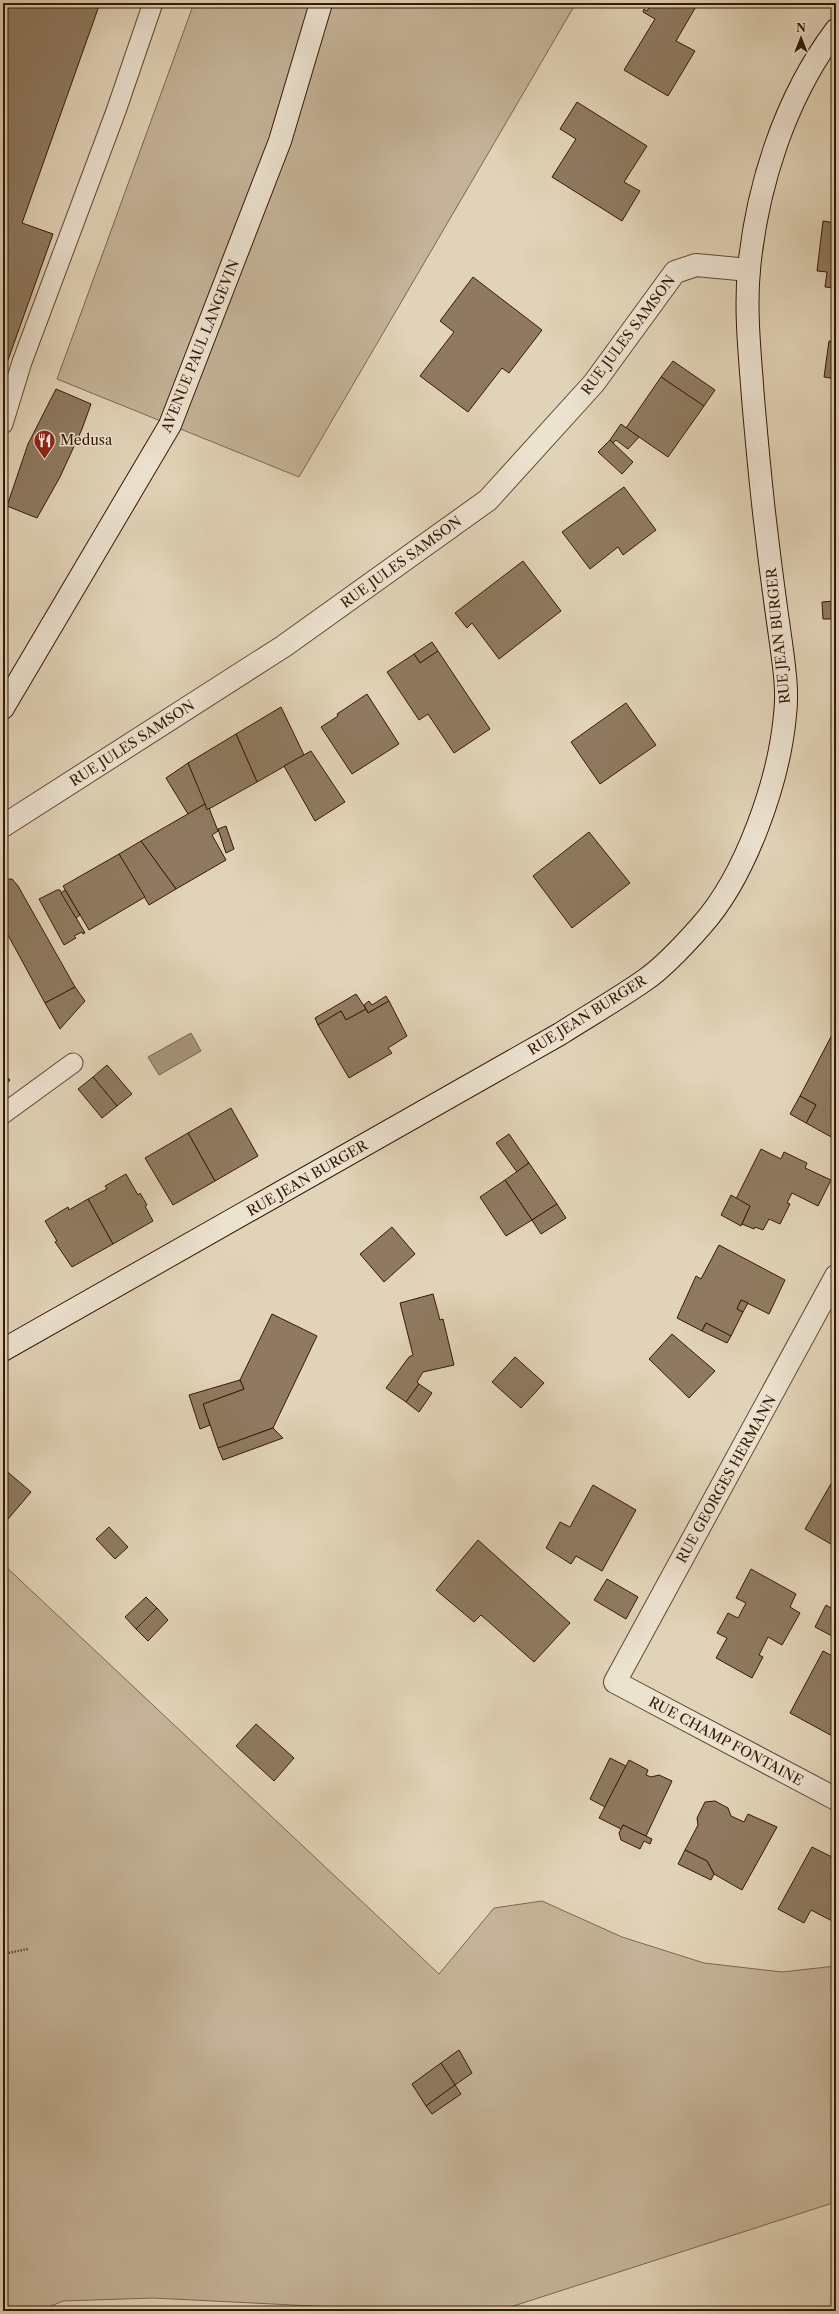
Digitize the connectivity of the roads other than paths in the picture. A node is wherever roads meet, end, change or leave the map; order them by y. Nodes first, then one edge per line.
1 (153, 3) edge
2 (321, 3) edge
3 (836, 30) edge
4 (749, 270) junction
5 (3, 424) edge
6 (3, 708) edge
7 (3, 826) edge
8 (73, 1063) dead end
9 (3, 1114) edge
10 (836, 1276) edge
11 (3, 1350) edge
12 (615, 1682) joint
13 (836, 1799) edge

1 - 5 lane
2 - 6 main road, AVENUE PAUL LANGEVIN
3 - 4 main road, RUE JEAN BURGER
4 - 7 main road, RUE JULES SAMSON
4 - 11 main road, RUE JEAN BURGER
8 - 9 lane
10 - 12 main road, RUE GEORGES HERMANN
12 - 13 main road, RUE CHAMP FONTAINE

